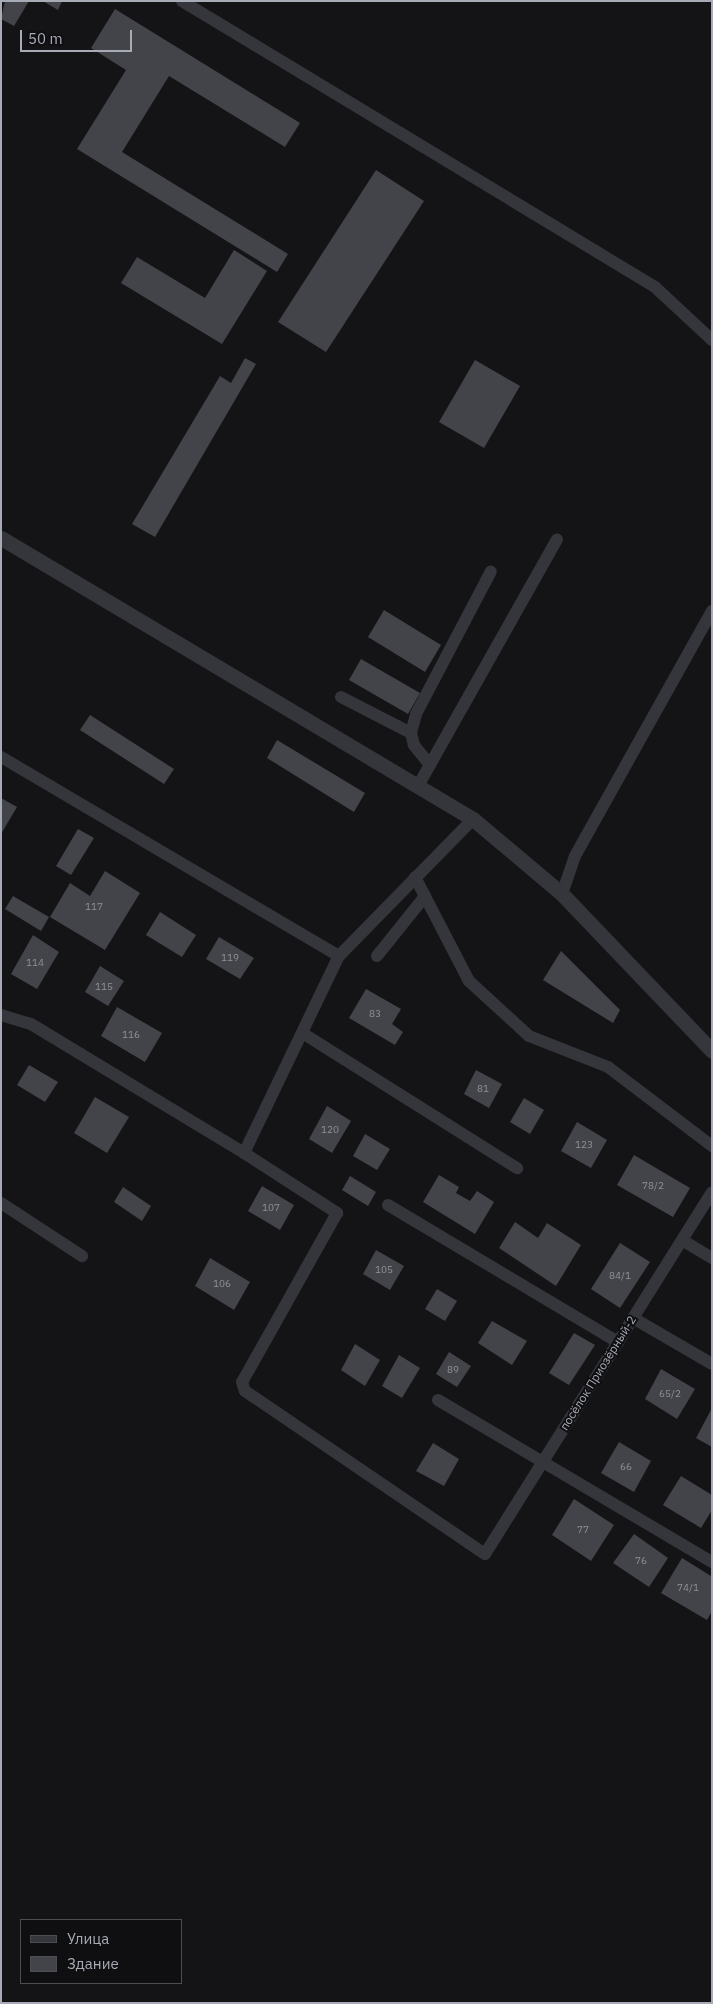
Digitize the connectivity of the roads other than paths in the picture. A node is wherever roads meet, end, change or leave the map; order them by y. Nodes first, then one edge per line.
1 (182, 1) edge
2 (712, 340) edge
3 (1, 538) edge
4 (558, 539) dead end
5 (491, 571) dead end
6 (712, 611) edge
7 (341, 697) dead end
8 (411, 733) junction
9 (1, 756) edge
10 (430, 764) junction
11 (418, 786) junction
12 (473, 819) junction
13 (415, 877) junction
14 (562, 894) junction
15 (425, 896) junction
16 (339, 956) junction
17 (377, 956) dead end
18 (1, 1015) edge
19 (304, 1034) junction
20 (712, 1051) edge
21 (712, 1146) edge
22 (244, 1153) junction
23 (517, 1168) dead end
24 (712, 1192) edge
25 (1, 1203) edge
26 (388, 1205) dead end
27 (682, 1240) junction
28 (82, 1256) dead end
29 (712, 1258) edge
30 (633, 1318) junction
31 (618, 1342) junction
32 (712, 1364) edge
33 (438, 1400) dead end
34 (543, 1462) junction
35 (712, 1562) edge

1 - 2 street
3 - 11 street
4 - 10 street
5 - 8 street
6 - 14 street
7 - 8 street
8 - 10 street
9 - 16 street
10 - 11 street
11 - 12 street
12 - 13 street
12 - 14 street
13 - 15 street
13 - 16 street
14 - 20 street
15 - 17 street
15 - 21 street
16 - 19 street
18 - 22 street
19 - 22 street
19 - 23 street
22 - 34 street, посёлок Приозёрный-2
24 - 27 street, посёлок Приозёрный-2
25 - 28 street
26 - 31 street
27 - 29 street
27 - 30 street, посёлок Приозёрный-2
30 - 31 street, посёлок Приозёрный-2
30 - 32 street
31 - 34 street, посёлок Приозёрный-2
33 - 34 street
34 - 35 street

